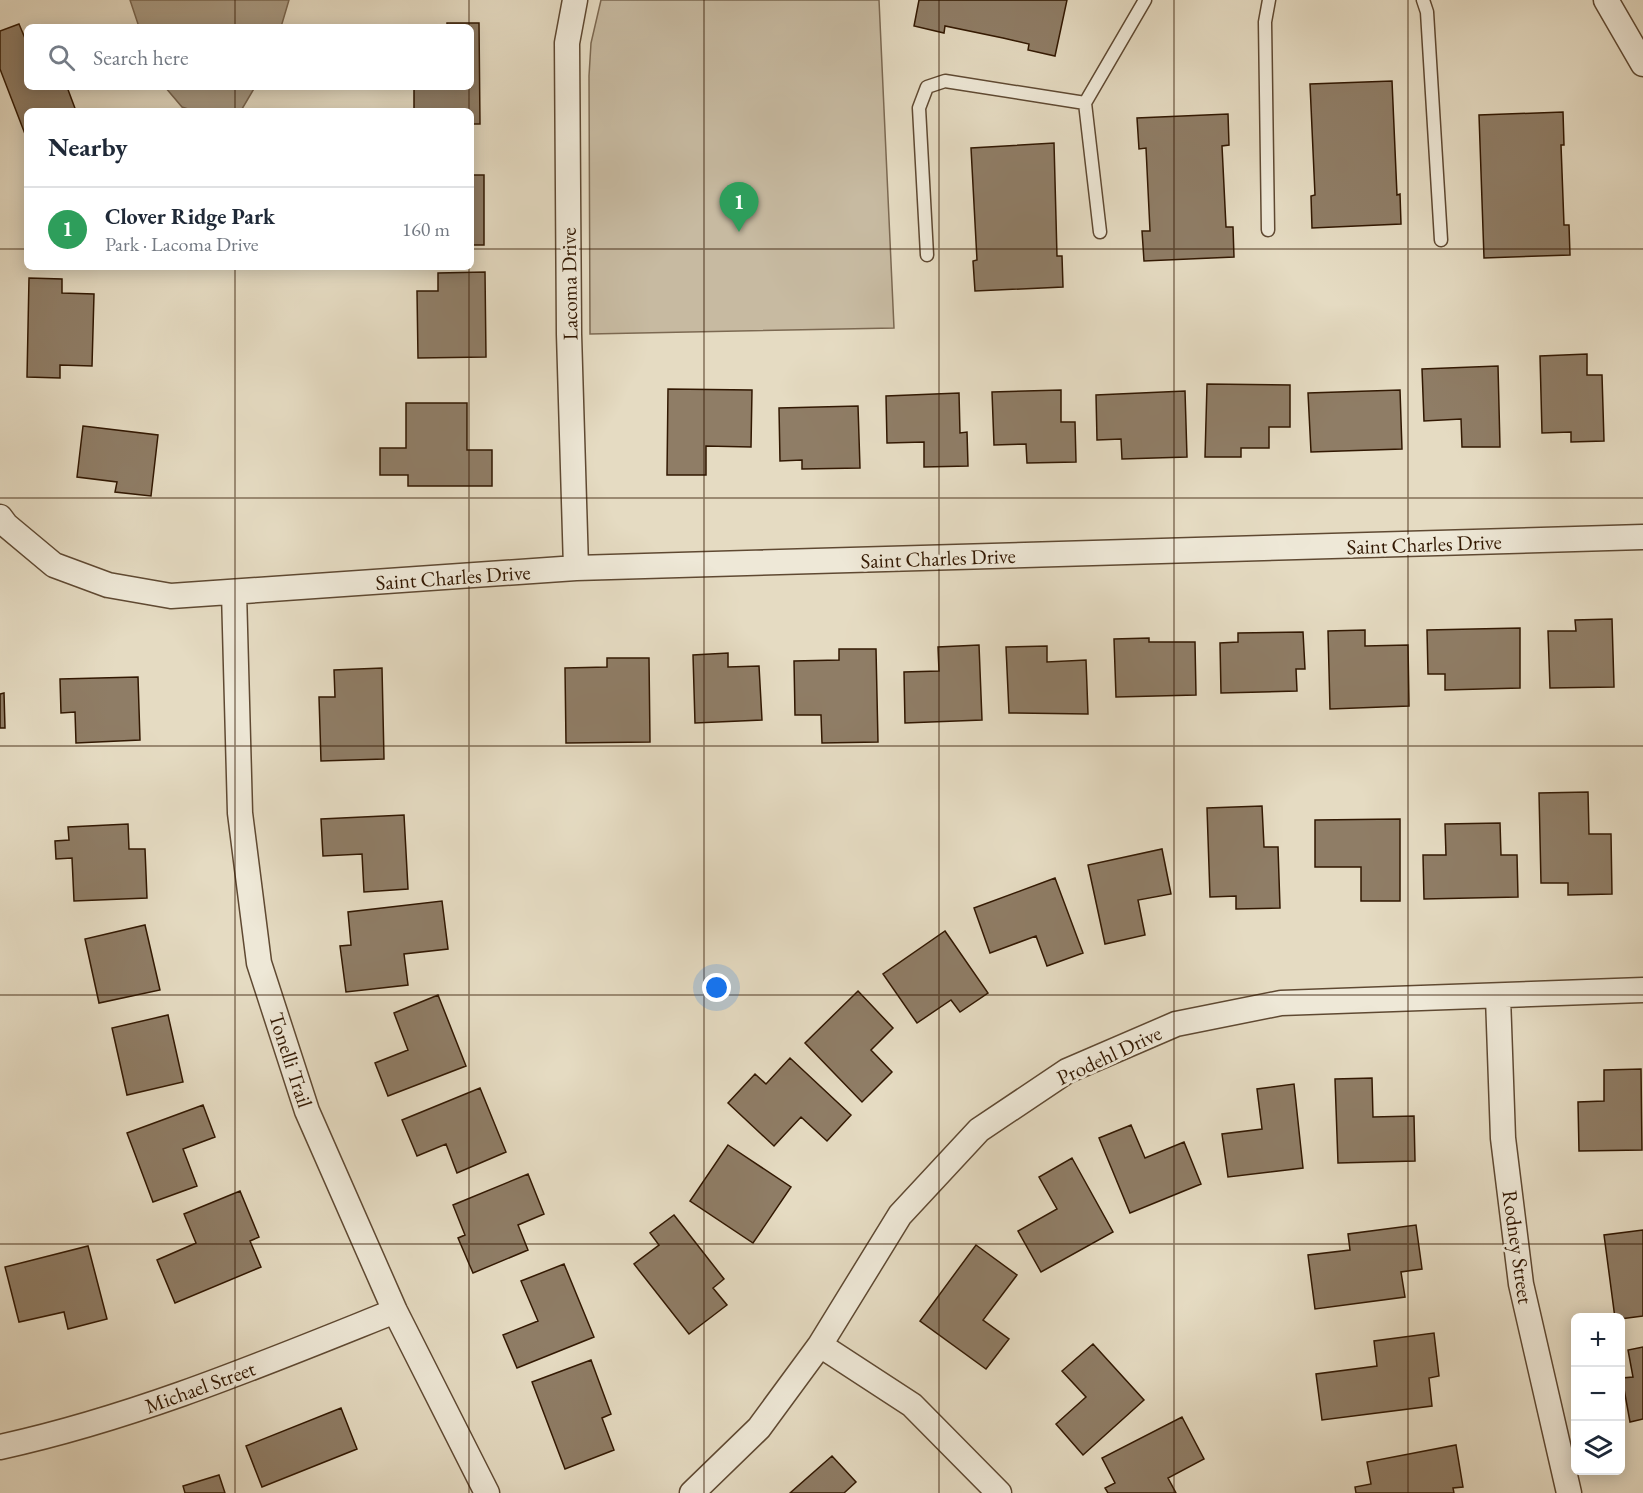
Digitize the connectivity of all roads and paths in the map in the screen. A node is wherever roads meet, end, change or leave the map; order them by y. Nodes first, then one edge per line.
1 (575, 0) edge
2 (1144, 0) edge
3 (1269, 0) edge
4 (1423, 0) edge
5 (1606, 0) edge
6 (1643, 64) edge
7 (1085, 103) junction
8 (1268, 230) dead end
9 (1100, 232) dead end
10 (1442, 240) dead end
11 (927, 255) dead end
12 (0, 517) edge
13 (1643, 537) edge
14 (576, 568) junction
15 (234, 592) junction
16 (1643, 990) edge
17 (1498, 997) junction
18 (395, 1311) junction
19 (820, 1345) junction
20 (0, 1447) edge
21 (487, 1493) edge
22 (692, 1493) edge
23 (999, 1493) edge
24 (1569, 1493) edge

1 - 14 street, Lacoma Drive
2 - 7 lane
3 - 8 lane
4 - 10 lane
5 - 6 street
7 - 9 lane
7 - 11 lane
12 - 15 street, Saint Charles Drive
13 - 14 street, Saint Charles Drive
14 - 15 street, Saint Charles Drive
15 - 18 street, Tonelli Trail
16 - 17 street, Prodehl Drive
17 - 19 street, Prodehl Drive
17 - 24 street, Rodney Street
18 - 20 street, Michael Street
18 - 21 street, Tonelli Trail
19 - 22 street, Prodehl Drive
19 - 23 street

